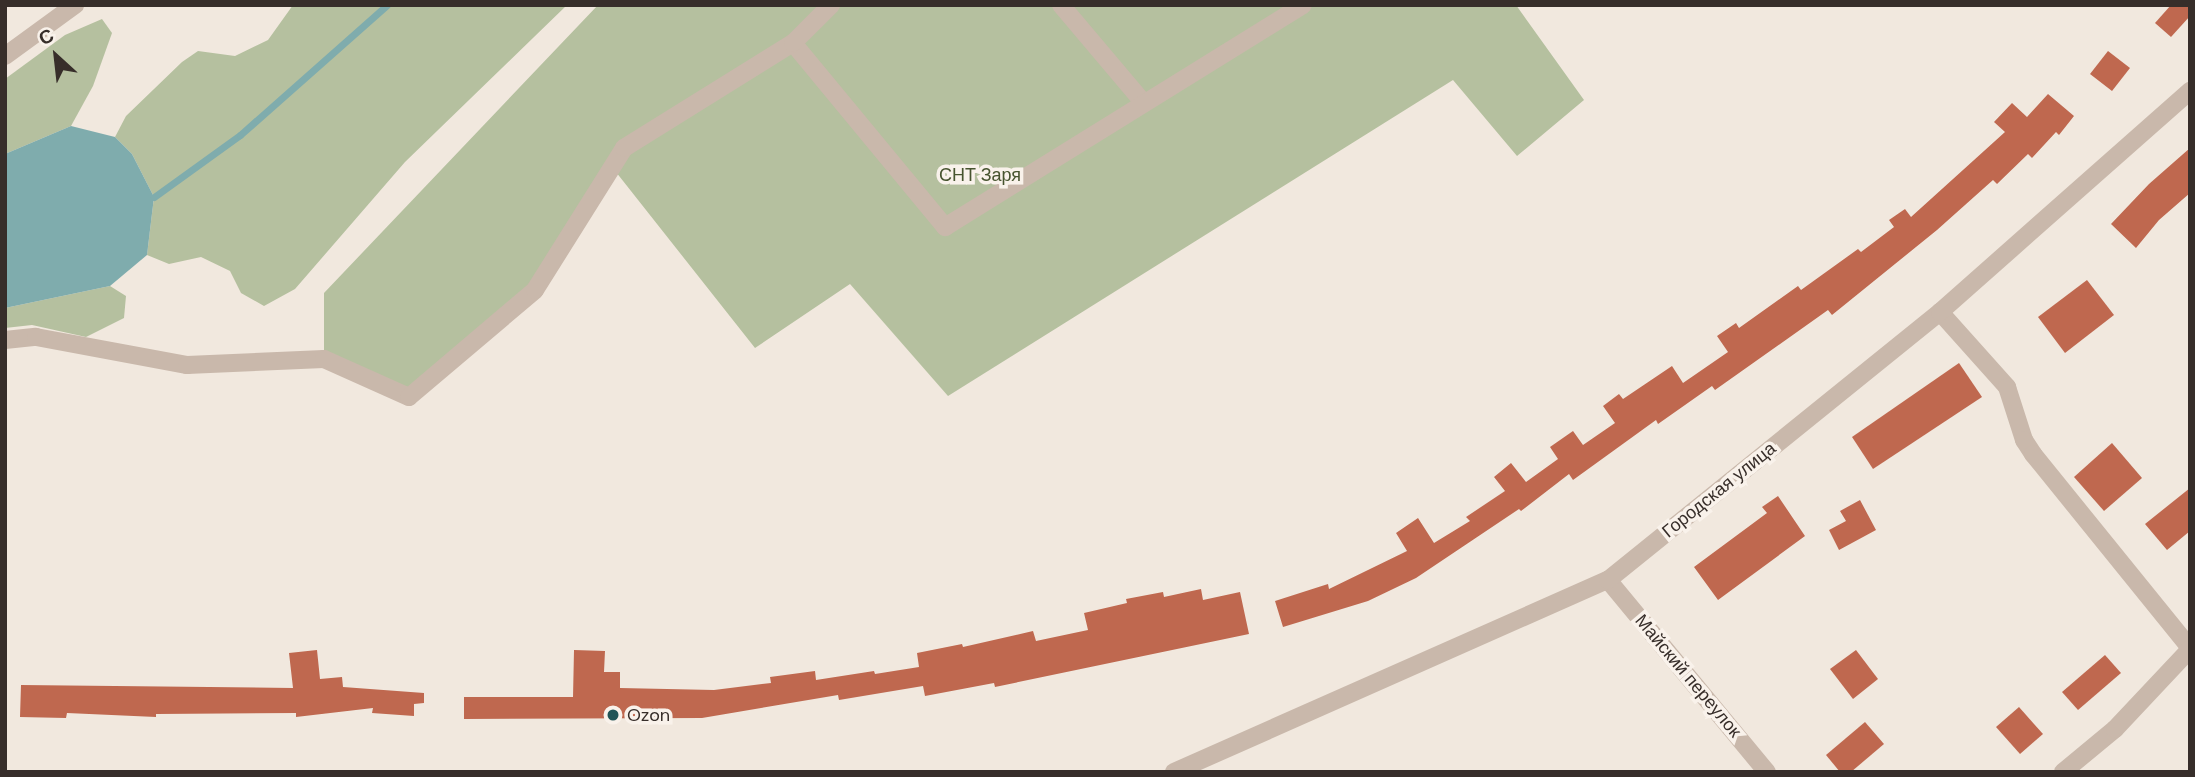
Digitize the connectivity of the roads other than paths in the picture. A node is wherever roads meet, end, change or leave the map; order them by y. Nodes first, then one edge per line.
1 (75, 5) edge
2 (831, 5) edge
3 (1061, 5) edge
4 (1303, 5) edge
5 (793, 43) junction
6 (5, 56) edge
7 (2190, 91) edge
8 (1143, 102) junction
9 (1940, 312) junction
10 (5, 340) edge
11 (1608, 580) junction
12 (2190, 649) edge
13 (1174, 772) edge
14 (1767, 772) edge
15 (2063, 772) edge

1 - 6 street
2 - 5 street
3 - 8 street
4 - 8 street
5 - 8 street
5 - 10 street
7 - 9 street, Городская улица
9 - 11 street, Городская улица
9 - 12 street
11 - 13 street, Городская улица
11 - 14 street, Майский переулок
12 - 15 street

